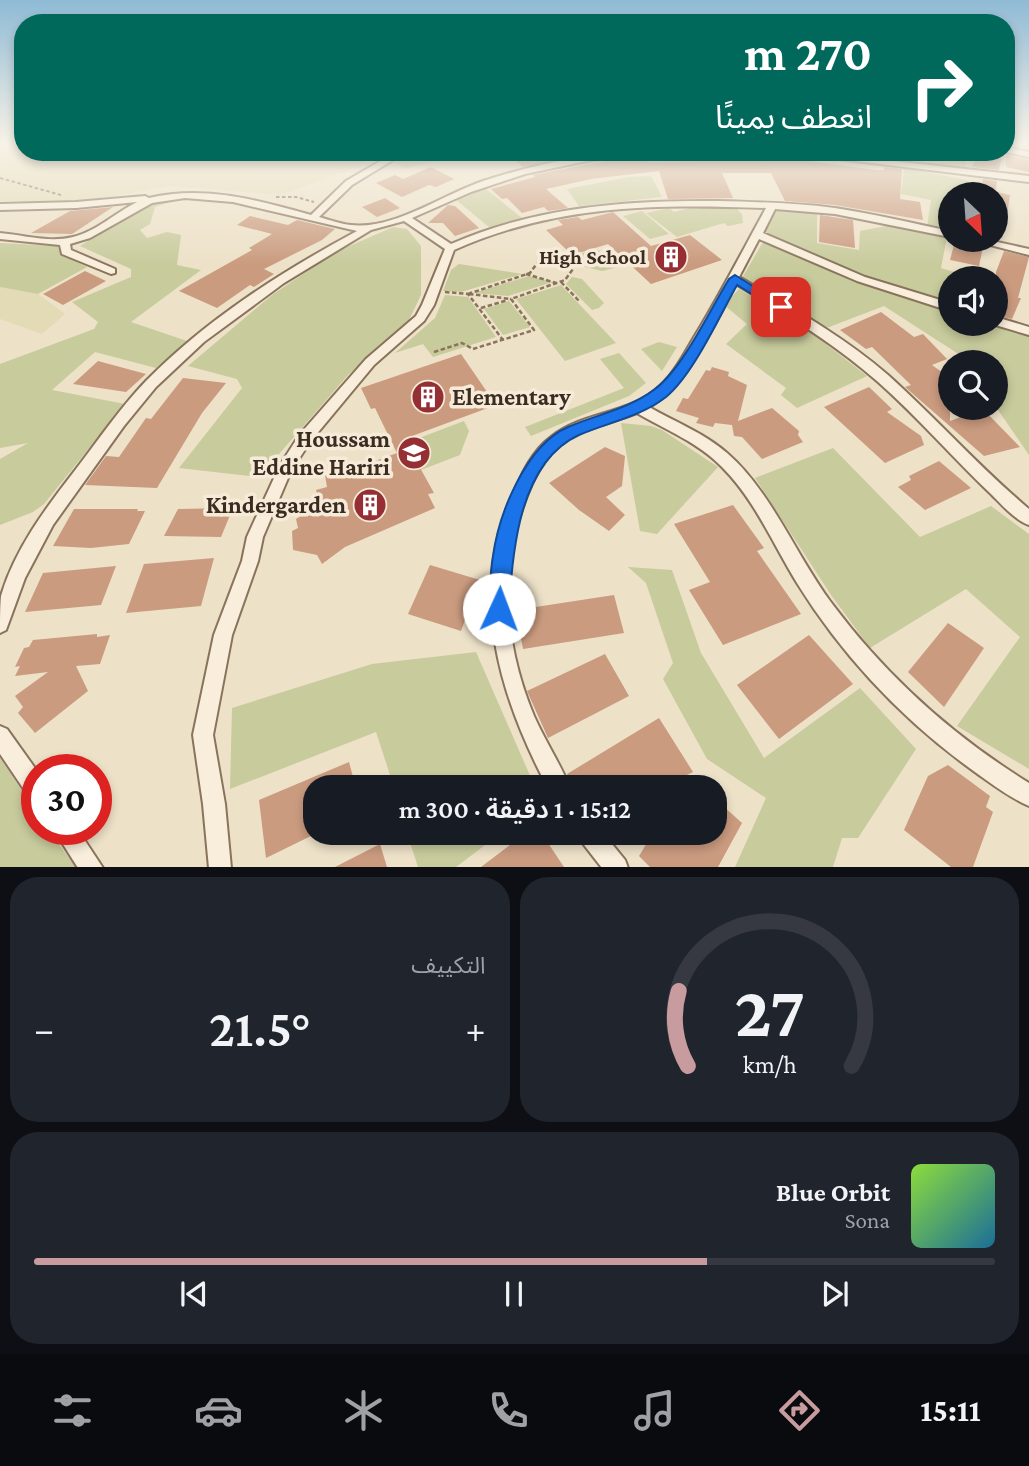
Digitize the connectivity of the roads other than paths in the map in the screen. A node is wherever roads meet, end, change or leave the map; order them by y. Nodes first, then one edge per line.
1 (349, 183) edge
2 (487, 183) edge
3 (1012, 183) edge
4 (1029, 188) edge
5 (153, 199) junction
6 (772, 206) junction
7 (0, 207) edge
8 (404, 217) junction
9 (313, 218) junction
10 (753, 221) junction
11 (370, 228) junction
12 (938, 232) edge
13 (0, 236) edge
14 (65, 242) junction
15 (450, 248) junction
16 (1008, 248) edge
17 (1029, 253) edge
18 (111, 271) dead end
19 (735, 279) junction
20 (938, 303) edge
21 (1008, 325) edge
22 (1029, 331) edge
23 (639, 408) junction
24 (1029, 518) edge
25 (0, 624) edge
26 (0, 736) edge
27 (21, 766) edge
28 (552, 775) edge
29 (1029, 795) edge
30 (76, 845) edge
31 (599, 845) edge
32 (92, 867) edge
33 (220, 867) edge
34 (617, 867) edge

1 - 9 street
2 - 8 street
3 - 4 street
5 - 7 street
5 - 9 street
5 - 14 street
6 - 10 street
6 - 10 street
6 - 12 street
8 - 11 street
8 - 15 street
9 - 11 street
10 - 15 street
10 - 19 street
10 - 20 street
11 - 25 street
13 - 14 street
14 - 18 street
15 - 33 street
16 - 17 street
19 - 23 street
19 - 24 street
21 - 22 street
23 - 28 street
23 - 29 street
26 - 27 street
30 - 32 street
31 - 34 street

